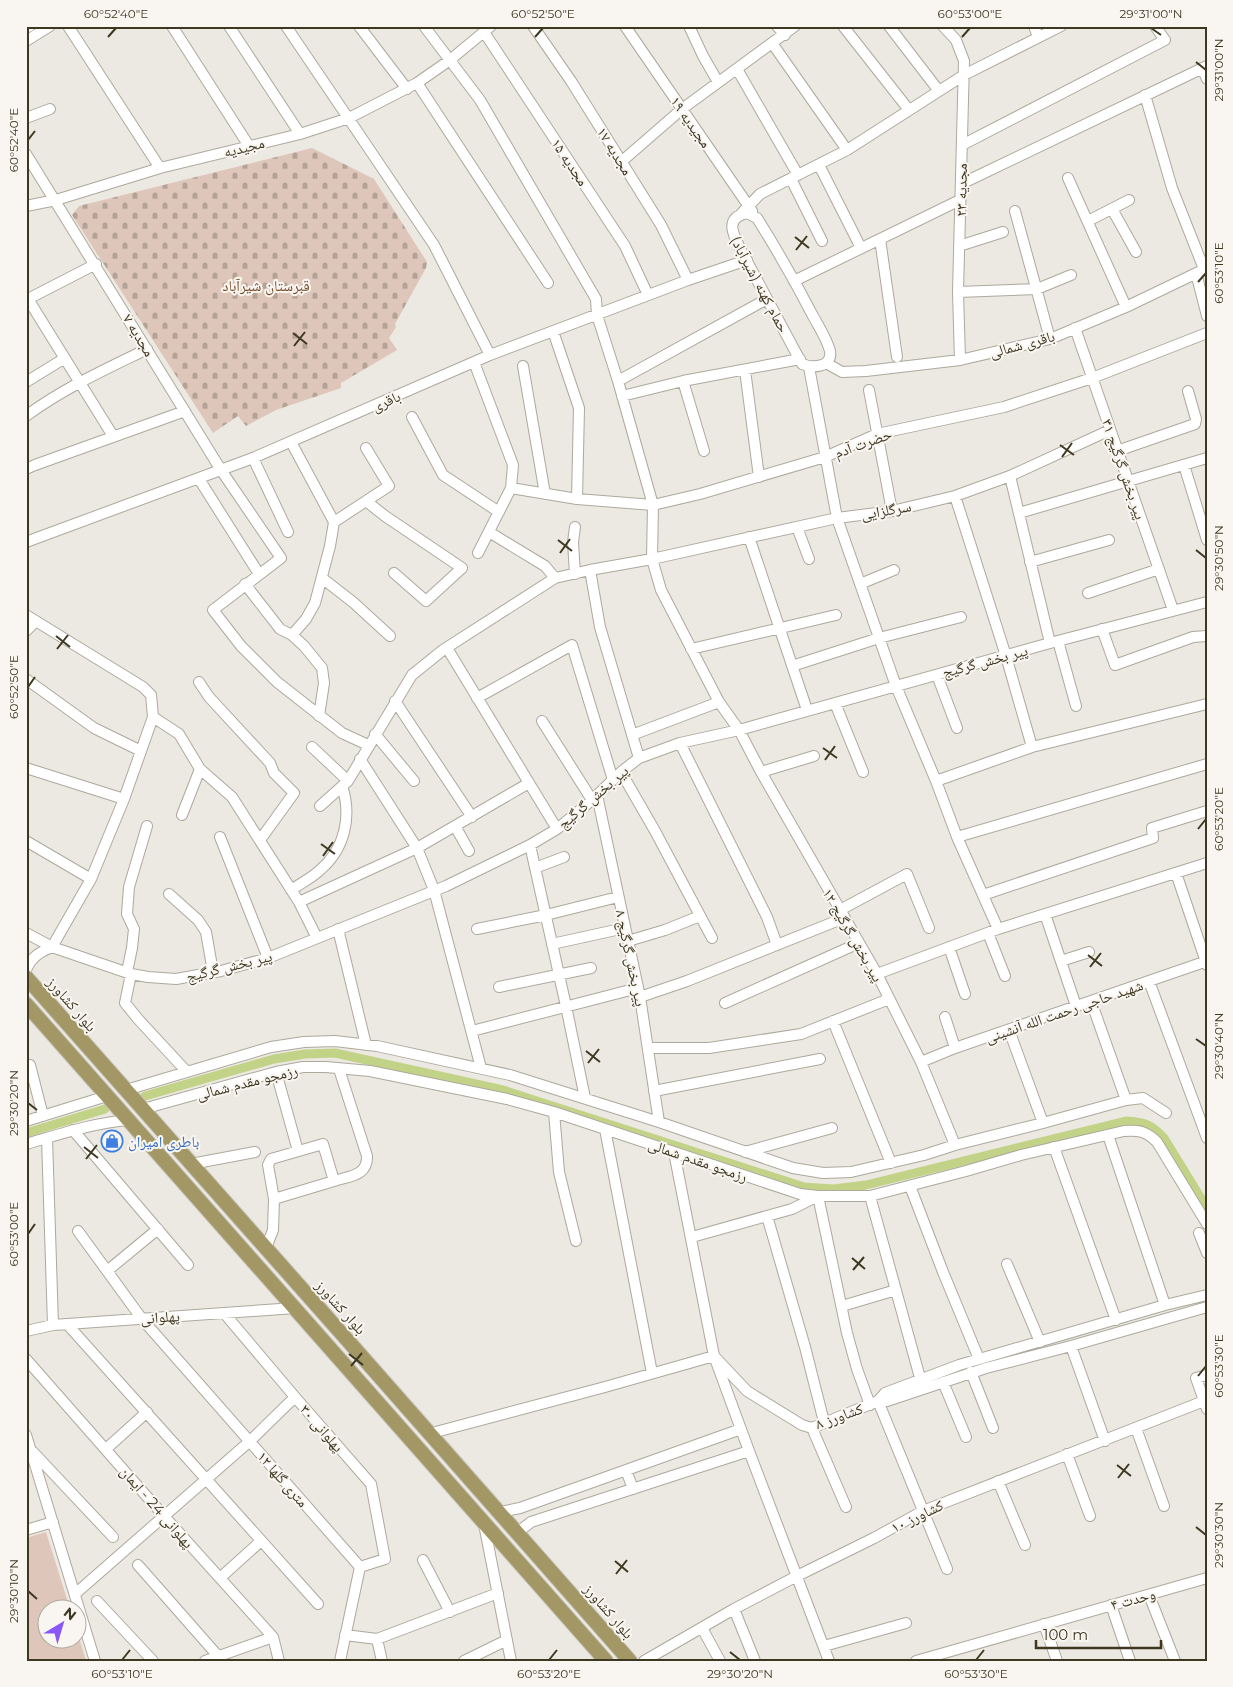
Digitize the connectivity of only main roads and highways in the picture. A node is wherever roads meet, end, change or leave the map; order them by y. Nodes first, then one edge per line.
1 (26, 977) edge
2 (26, 1004) edge
3 (191, 1164) junction
4 (178, 1176) junction
5 (606, 1661) edge
6 (630, 1661) edge

1 - 3 main road, بلوار کشاورز
2 - 4 main road
3 - 4 main road
3 - 6 main road, بلوار کشاورز
4 - 5 main road

